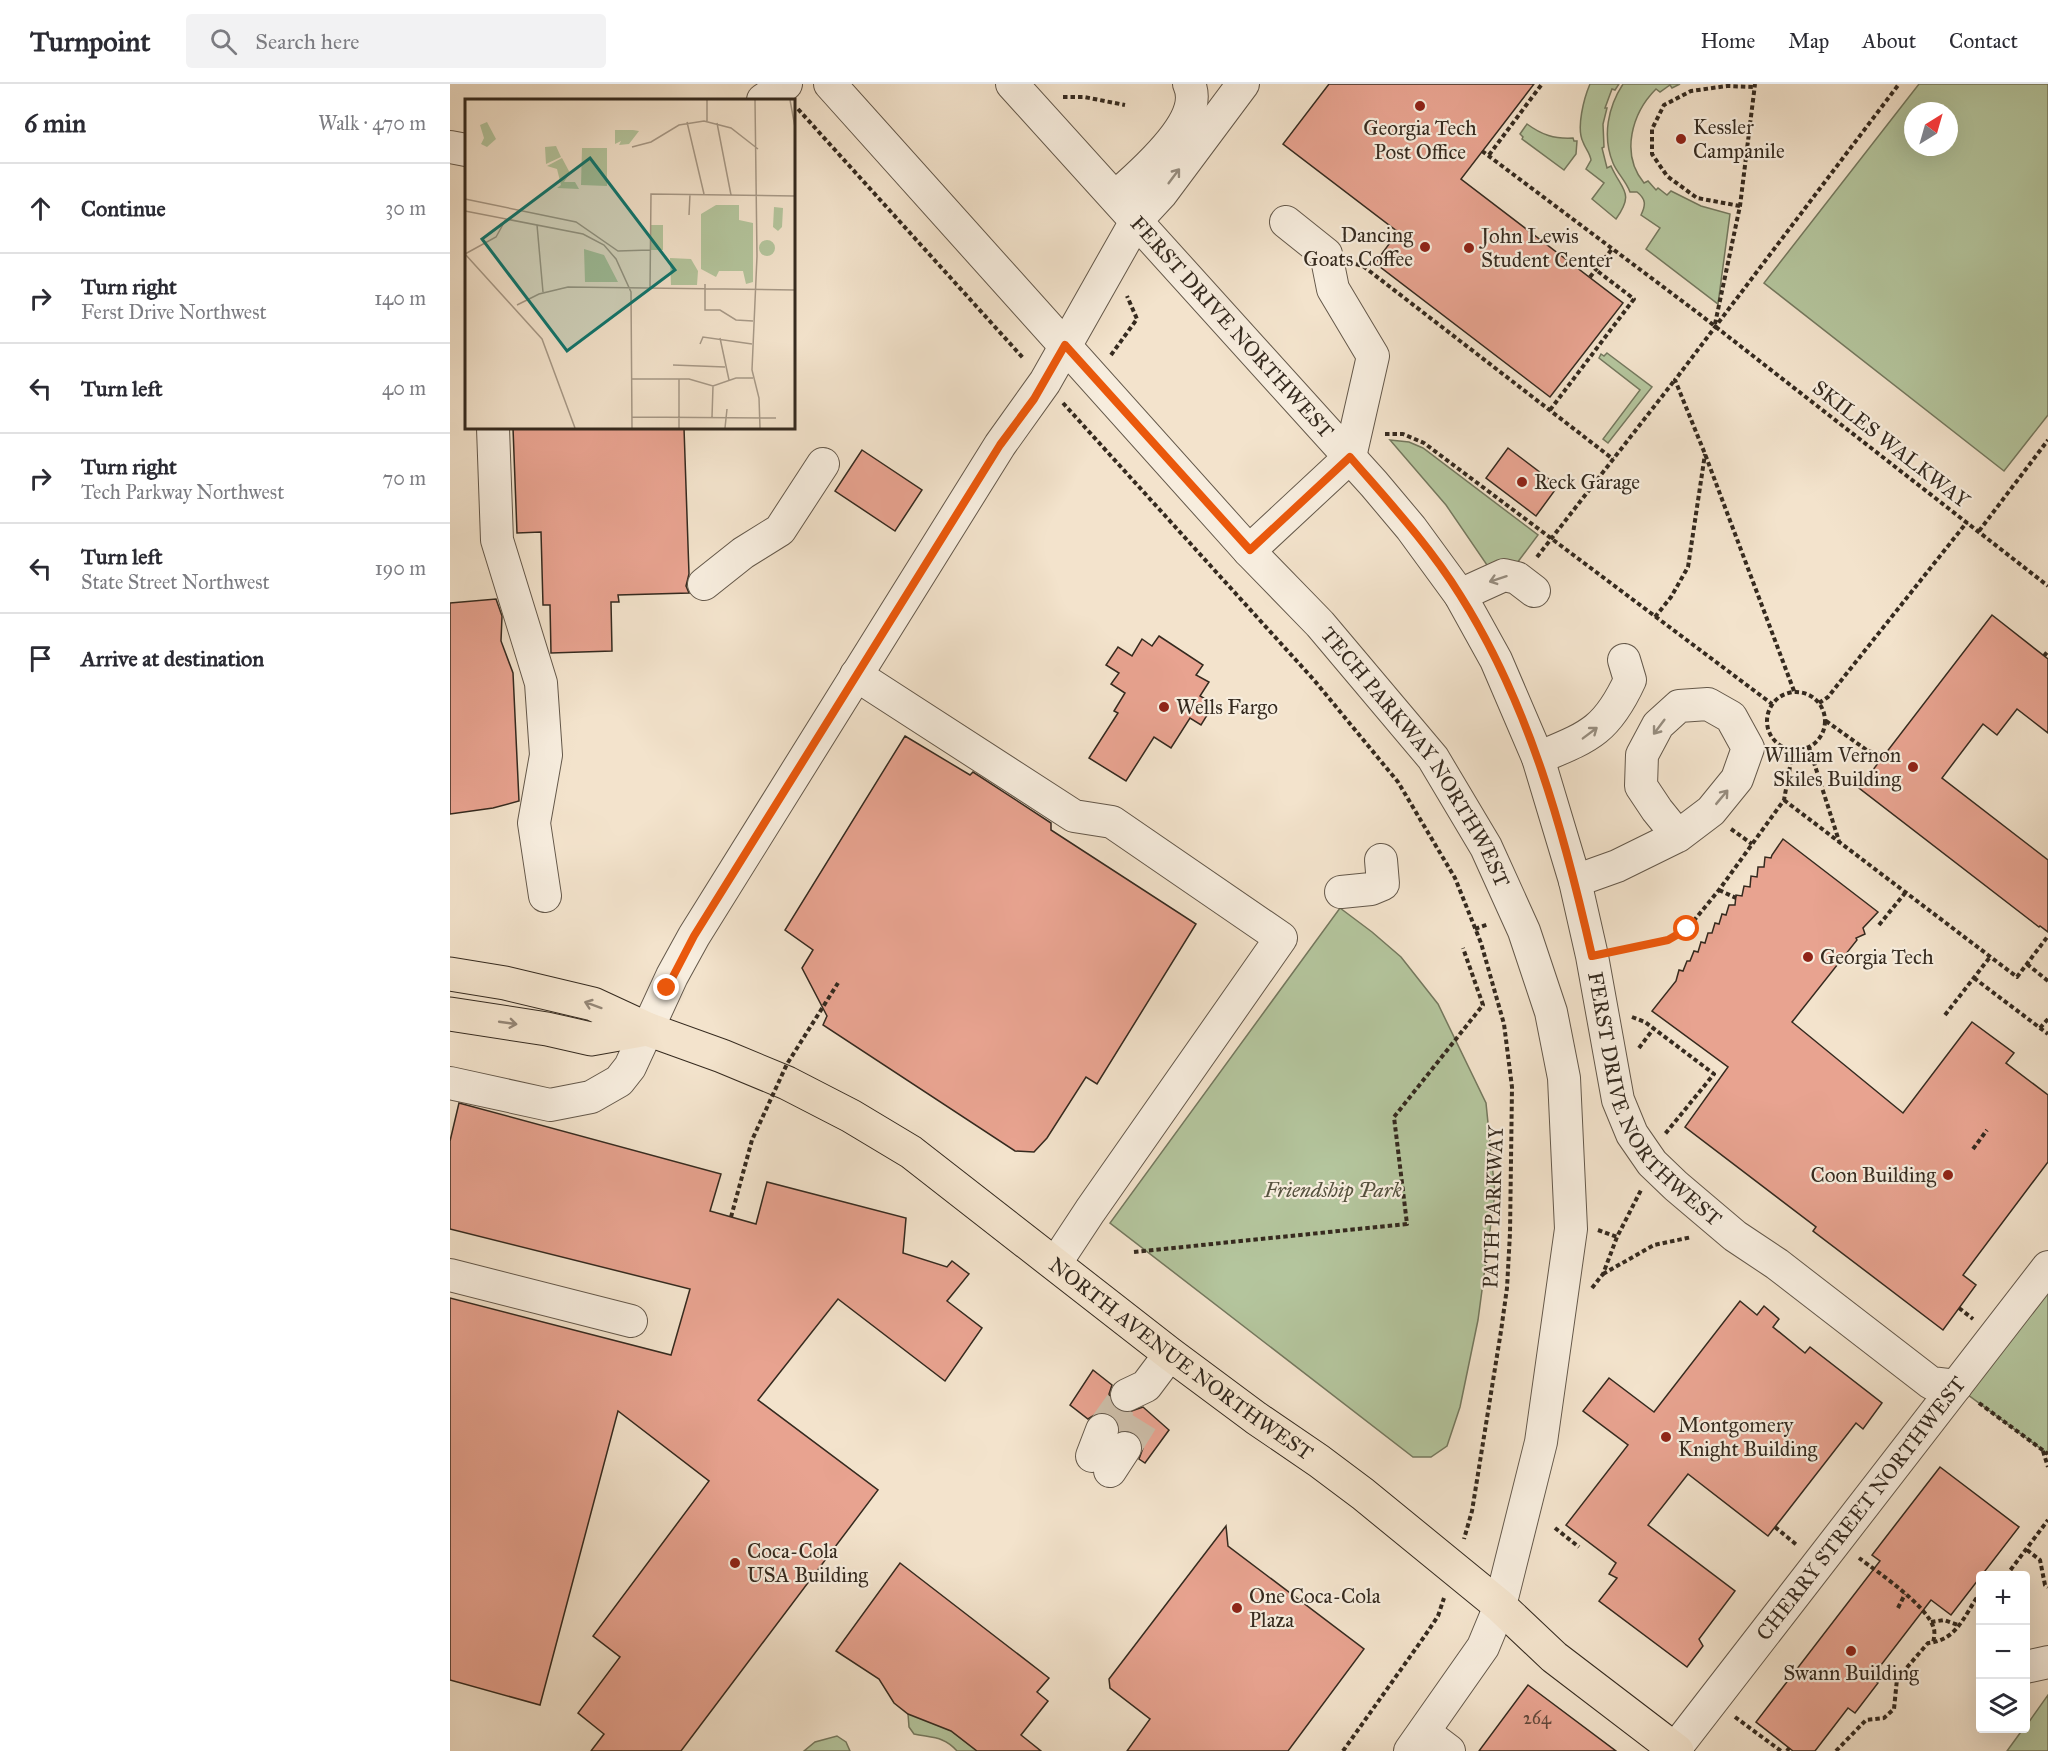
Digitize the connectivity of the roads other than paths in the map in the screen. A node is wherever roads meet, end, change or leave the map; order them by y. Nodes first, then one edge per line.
1 (786, 84) edge
2 (830, 84) edge
3 (1189, 84) edge
4 (1243, 84) edge
5 (1018, 90) edge
6 (765, 99) edge
7 (450, 147) edge
8 (465, 150) edge
9 (1115, 197) junction
10 (1136, 221) junction
11 (1286, 222) dead end
12 (1065, 345) junction
13 (493, 429) edge
14 (1350, 457) junction
15 (823, 464) dead end
16 (1250, 550) junction
17 (704, 584) dead end
18 (1534, 591) dead end
19 (1460, 595) junction
20 (1623, 660) dead end
21 (856, 675) junction
22 (1538, 758) junction
23 (1678, 836) dead end
24 (1381, 860) dead end
25 (1575, 881) junction
26 (1341, 892) dead end
27 (545, 896) dead end
28 (450, 975) edge
29 (450, 1014) edge
30 (647, 1029) junction
31 (450, 1083) edge
32 (1055, 1264) junction
33 (2048, 1267) edge
34 (450, 1275) edge
35 (631, 1321) dead end
36 (1170, 1354) junction
37 (1956, 1386) junction
38 (1140, 1398) tunnel mouth
39 (1500, 1606) junction
40 (2048, 1662) edge
41 (2030, 1666) edge
42 (1417, 1742) edge
43 (1676, 1750) edge
44 (1449, 1751) edge

1 - 6 street
2 - 12 street, TECH PARKWAY NORTHWEST
3 - 9 street
10 -> 4 street
5 - 9 street, FERST DRIVE NORTHWEST
7 - 8 street
9 - 10 street, FERST DRIVE NORTHWEST
10 - 12 street
10 - 14 street, FERST DRIVE NORTHWEST
11 - 14 street
12 - 16 street, TECH PARKWAY NORTHWEST
12 - 21 street
13 - 27 street
14 - 16 street
14 - 19 street, FERST DRIVE NORTHWEST
15 - 17 street
16 - 39 street, TECH PARKWAY NORTHWEST
18 -> 19 street
19 - 22 street, FERST DRIVE NORTHWEST
22 -> 20 street
21 - 30 street
21 - 32 street
22 - 25 street, FERST DRIVE NORTHWEST
23 - 25 street
24 - 26 street
25 - 37 street, FERST DRIVE NORTHWEST
30 -> 28 highway, NORTH AVENUE NORTHWEST
29 -> 30 highway, NORTH AVENUE NORTHWEST
30 - 31 street
30 - 32 highway, NORTH AVENUE NORTHWEST
32 - 36 highway, NORTH AVENUE NORTHWEST
33 - 37 street, CHERRY STREET NORTHWEST
34 - 35 street
36 - 38 street
36 - 39 highway, NORTH AVENUE NORTHWEST
37 - 43 street, CHERRY STREET NORTHWEST
39 - 42 street, TECH PARKWAY NORTHWEST
39 - 43 highway, NORTH AVENUE NORTHWEST
40 - 41 street
42 - 44 street

